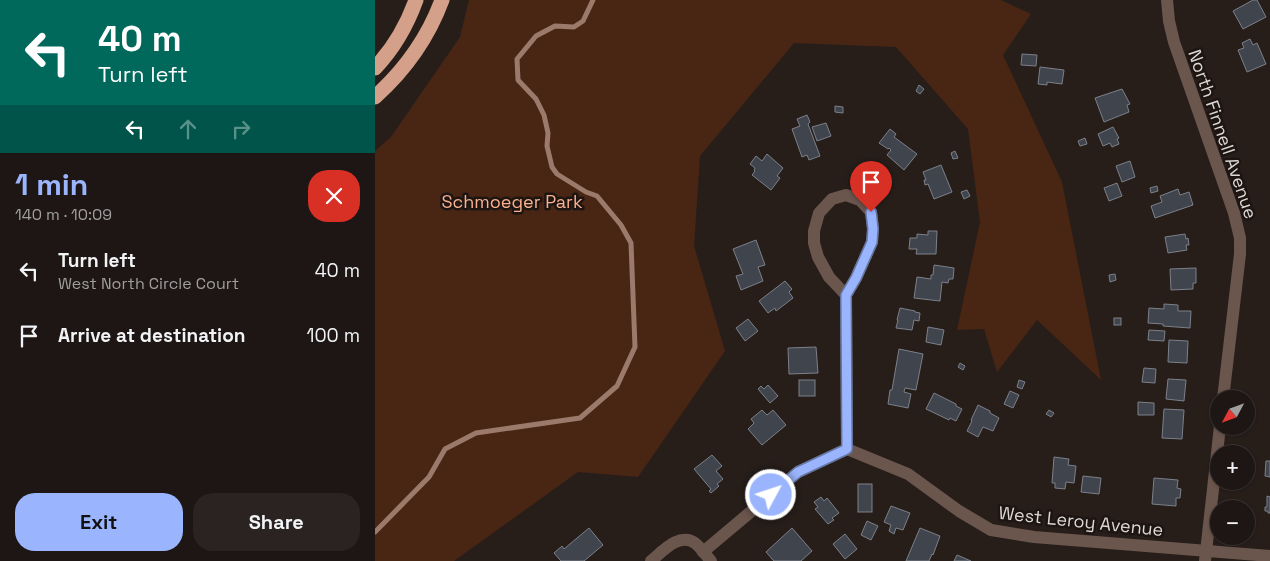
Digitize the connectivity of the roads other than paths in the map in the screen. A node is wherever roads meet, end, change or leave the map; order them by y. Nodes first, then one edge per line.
1 (416, 0) edge
2 (442, 0) edge
3 (1167, 0) edge
4 (375, 68) edge
5 (375, 97) edge
6 (846, 295) junction
7 (1224, 390) edge
8 (1219, 435) edge
9 (847, 449) junction
10 (707, 556) edge
11 (1205, 556) edge
12 (1270, 556) edge
13 (651, 561) edge

1 - 4 highway
2 - 5 highway
3 - 7 street, North Finnell Avenue
6 - 6 street
6 - 9 street
8 - 11 street
9 - 10 street
9 - 11 street, West Leroy Avenue
10 - 13 street
11 - 12 street, West Leroy Avenue

